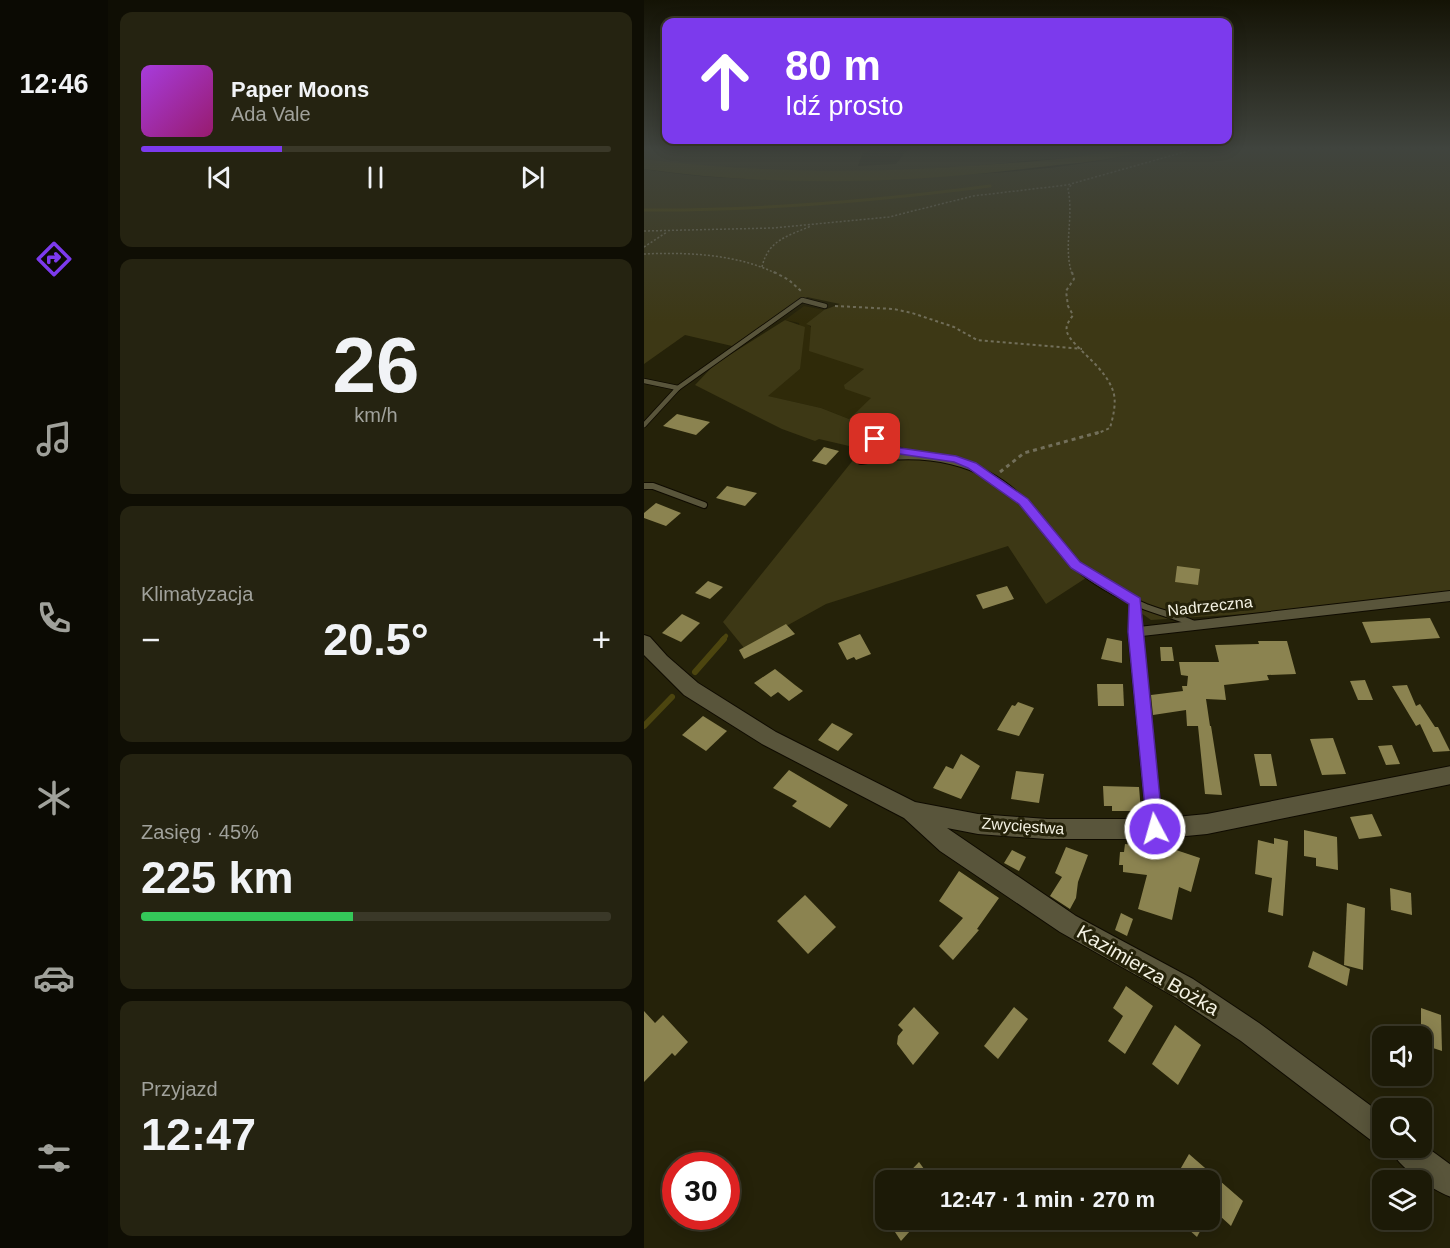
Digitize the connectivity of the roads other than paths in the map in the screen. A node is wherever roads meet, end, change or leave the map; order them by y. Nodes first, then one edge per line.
1 (825, 306) road end
2 (644, 381) edge
3 (678, 388) junction
4 (867, 423) dead end
5 (644, 424) edge
6 (914, 454) junction
7 (861, 461) dead end
8 (644, 486) edge
9 (704, 505) dead end
10 (1451, 596) edge
11 (1135, 601) junction
12 (1196, 626) junction
13 (1135, 632) junction
14 (644, 642) edge
15 (1451, 775) edge
16 (912, 811) junction
17 (1155, 829) junction
18 (1372, 1124) edge
19 (1417, 1158) edge
20 (1451, 1183) edge

1 - 3 lane
2 - 3 lane
3 - 5 lane
4 - 6 lane
6 - 7 lane
6 - 11 lane
8 - 9 lane
10 - 12 street, Nadrzeczna
11 - 12 lane
11 - 13 lane
12 - 13 street, Nadrzeczna
13 - 17 street
14 - 16 street, Zwycięstwa
15 - 17 street, Zwycięstwa
16 - 17 street, Zwycięstwa
16 - 18 street, Kazimierza Bożka
19 - 20 street

